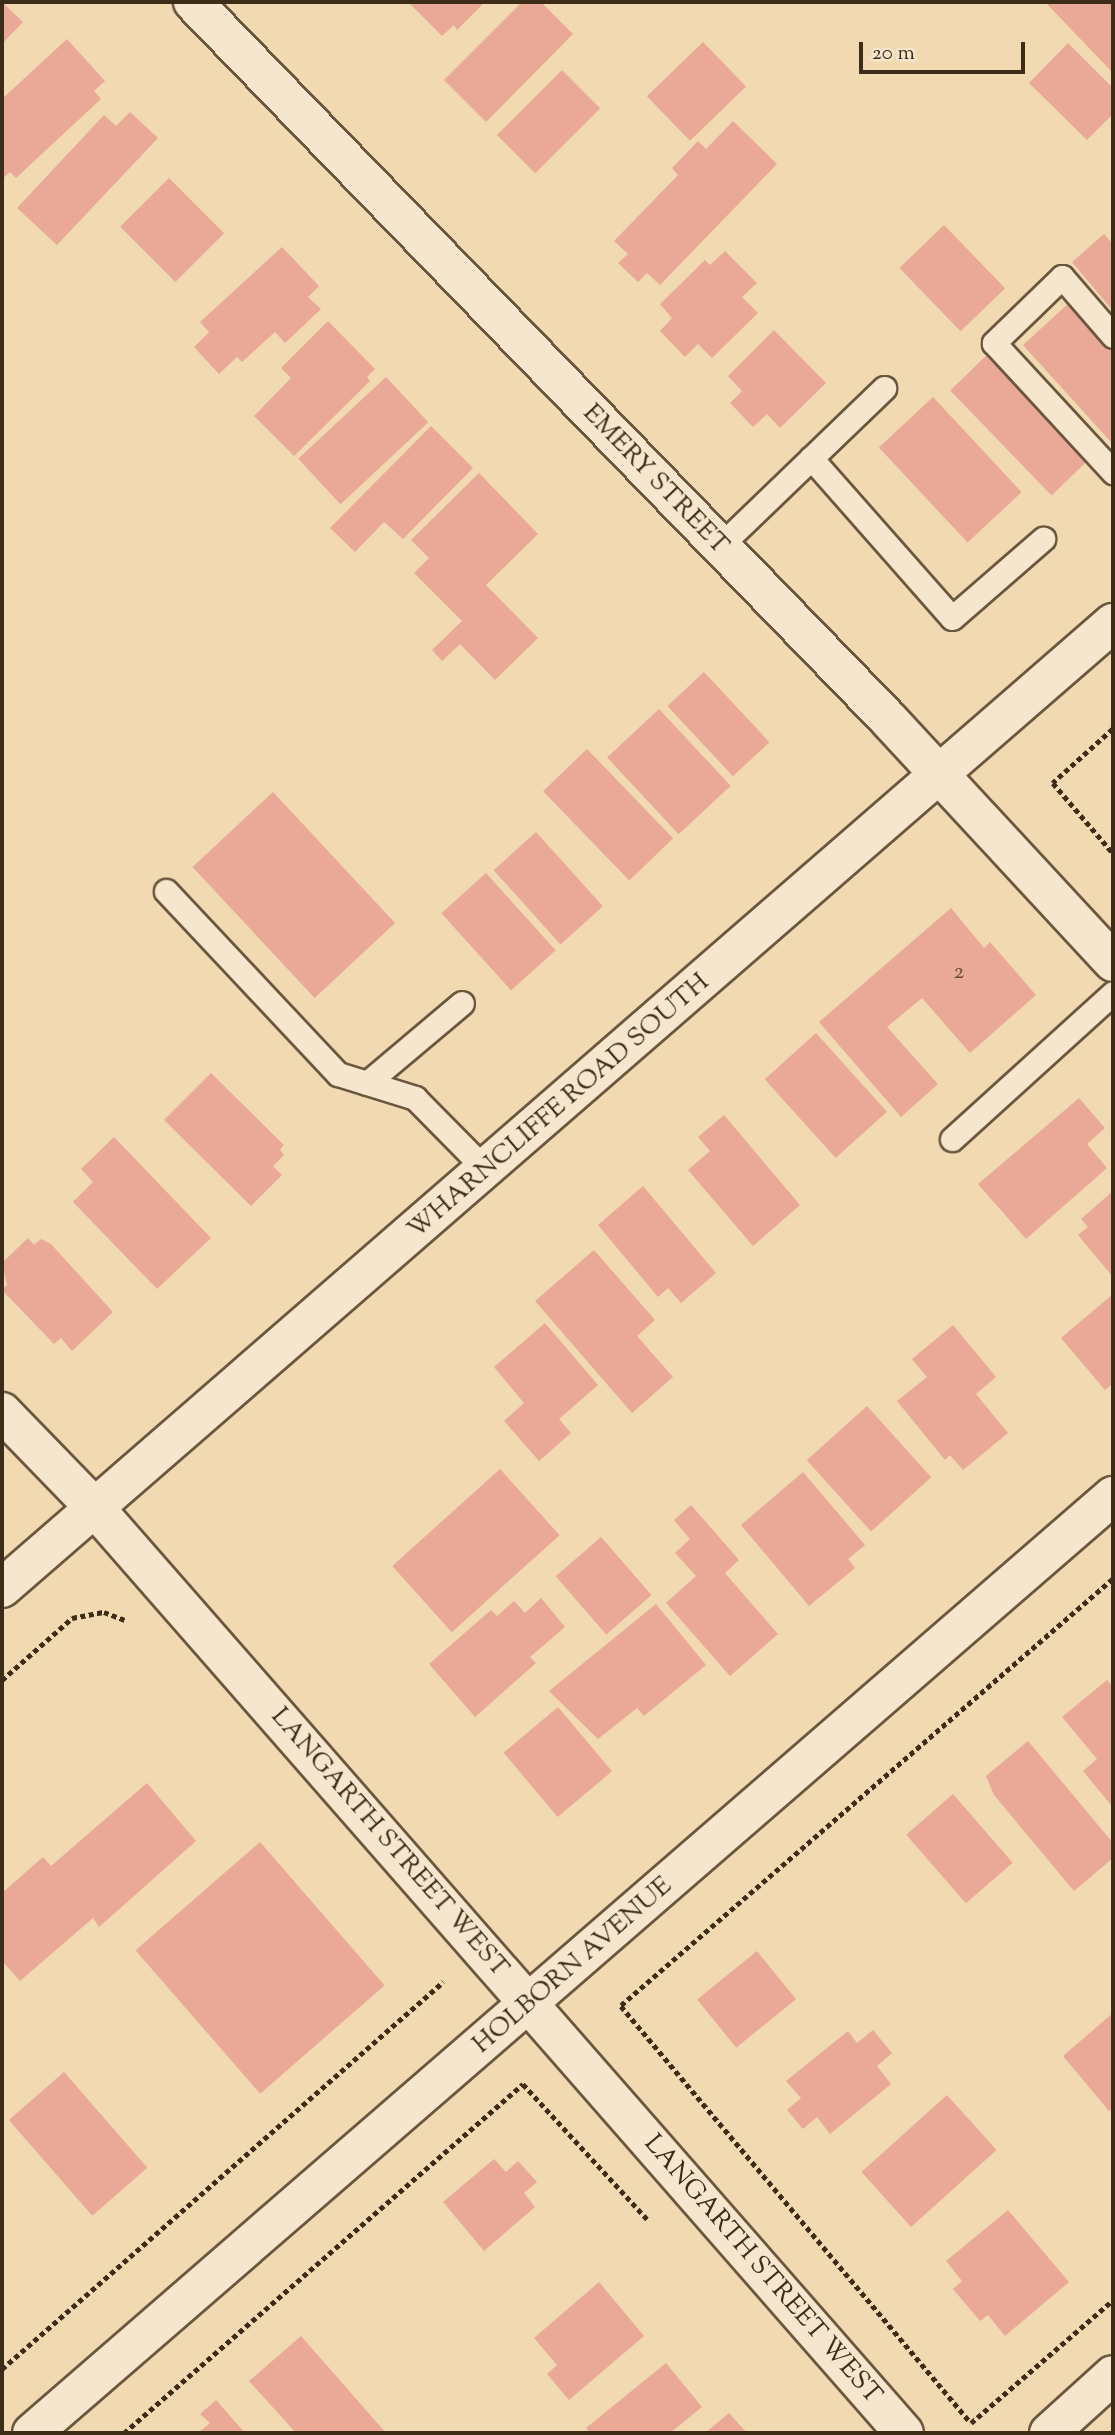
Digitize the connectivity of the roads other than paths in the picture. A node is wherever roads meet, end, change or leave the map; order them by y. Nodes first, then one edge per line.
1 (193, 2) edge
2 (1113, 335) edge
3 (884, 388) dead end
4 (811, 458) junction
5 (1113, 472) edge
6 (1043, 539) dead end
7 (720, 547) junction
8 (1113, 623) edge
9 (941, 775) junction
10 (166, 891) dead end
11 (1113, 962) edge
12 (1113, 993) edge
13 (462, 1003) dead end
14 (367, 1083) junction
15 (952, 1139) dead end
16 (486, 1170) junction
17 (2, 1412) edge
18 (1113, 1496) edge
19 (94, 1507) junction
20 (2, 1588) edge
21 (530, 2003) junction
22 (1113, 2375) edge
23 (32, 2433) edge
24 (904, 2433) edge
25 (1049, 2433) edge

1 - 7 street, EMERY STREET
2 - 5 lane
3 - 4 lane
4 - 6 lane
4 - 7 lane
7 - 9 street, EMERY STREET
8 - 9 street, WHARNCLIFFE ROAD SOUTH
9 - 11 street, EMERY STREET
9 - 16 street, WHARNCLIFFE ROAD SOUTH
10 - 14 lane
12 - 15 lane
13 - 14 lane
14 - 16 lane
16 - 19 street, WHARNCLIFFE ROAD SOUTH
17 - 19 street, LANGARTH STREET WEST
18 - 21 street, HOLBORN AVENUE
19 - 20 street, WHARNCLIFFE ROAD SOUTH
19 - 21 street, LANGARTH STREET WEST
21 - 23 street, HOLBORN AVENUE
21 - 24 street, LANGARTH STREET WEST
22 - 25 street

